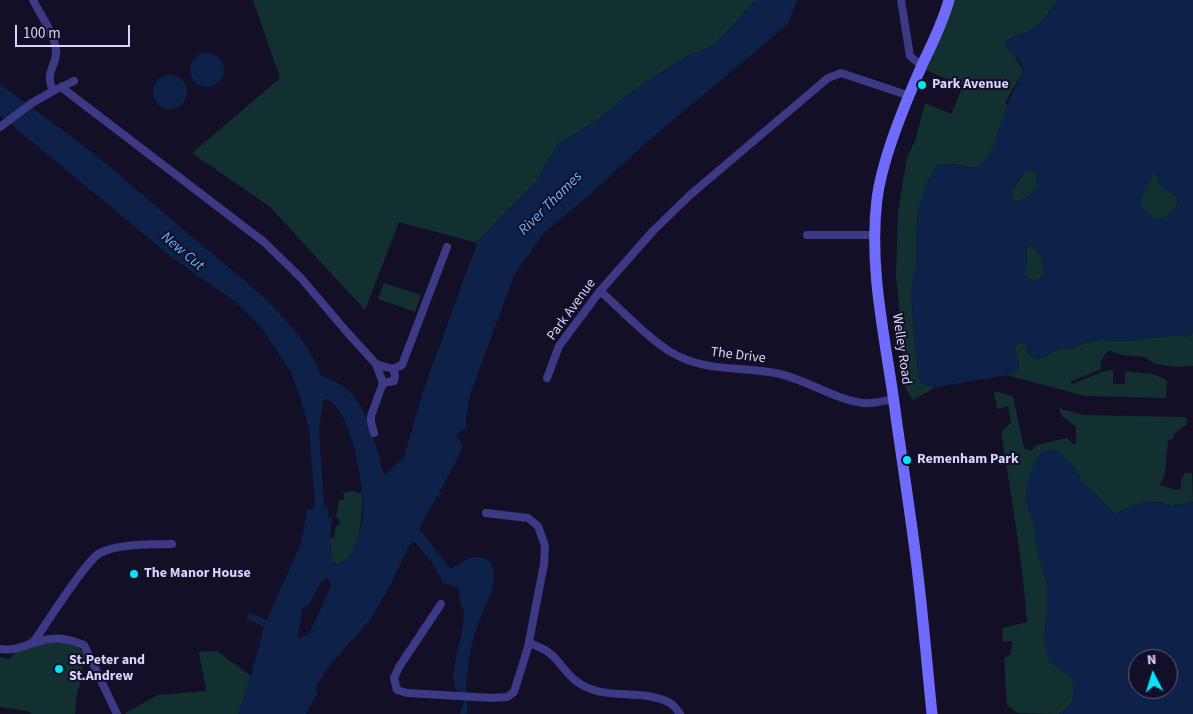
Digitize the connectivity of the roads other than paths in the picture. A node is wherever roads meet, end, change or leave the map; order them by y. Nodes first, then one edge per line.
1 (34, 0) edge
2 (901, 0) edge
3 (949, 0) edge
4 (922, 66) junction
5 (74, 81) dead end
6 (61, 87) junction
7 (53, 91) junction
8 (910, 96) junction
9 (2, 126) edge
10 (807, 235) dead end
11 (875, 235) junction
12 (447, 247) dead end
13 (600, 291) junction
14 (376, 364) junction
15 (393, 369) junction
16 (546, 378) dead end
17 (382, 383) junction
18 (893, 400) junction
19 (374, 434) dead end
20 (486, 513) dead end
21 (172, 544) dead end
22 (441, 604) dead end
23 (529, 642) junction
24 (33, 643) junction
25 (0, 649) edge
26 (117, 714) edge
27 (680, 714) edge
28 (932, 714) edge

1 - 7 street
2 - 4 street
3 - 4 main road, Welley Road
4 - 8 main road, Welley Road
5 - 6 street
6 - 7 street
6 - 14 street
7 - 9 street
8 - 11 main road, Welley Road
8 - 13 street, Park Avenue
10 - 11 street
11 - 18 main road, Welley Road
12 - 15 street
13 - 16 street, Park Avenue
13 - 18 street, The Drive
14 - 15 street
14 - 17 street
15 - 17 street
17 - 19 street
18 - 28 main road, Welley Road
20 - 23 street
21 - 24 street
22 - 23 street
23 - 27 street
24 - 25 street
24 - 26 street

